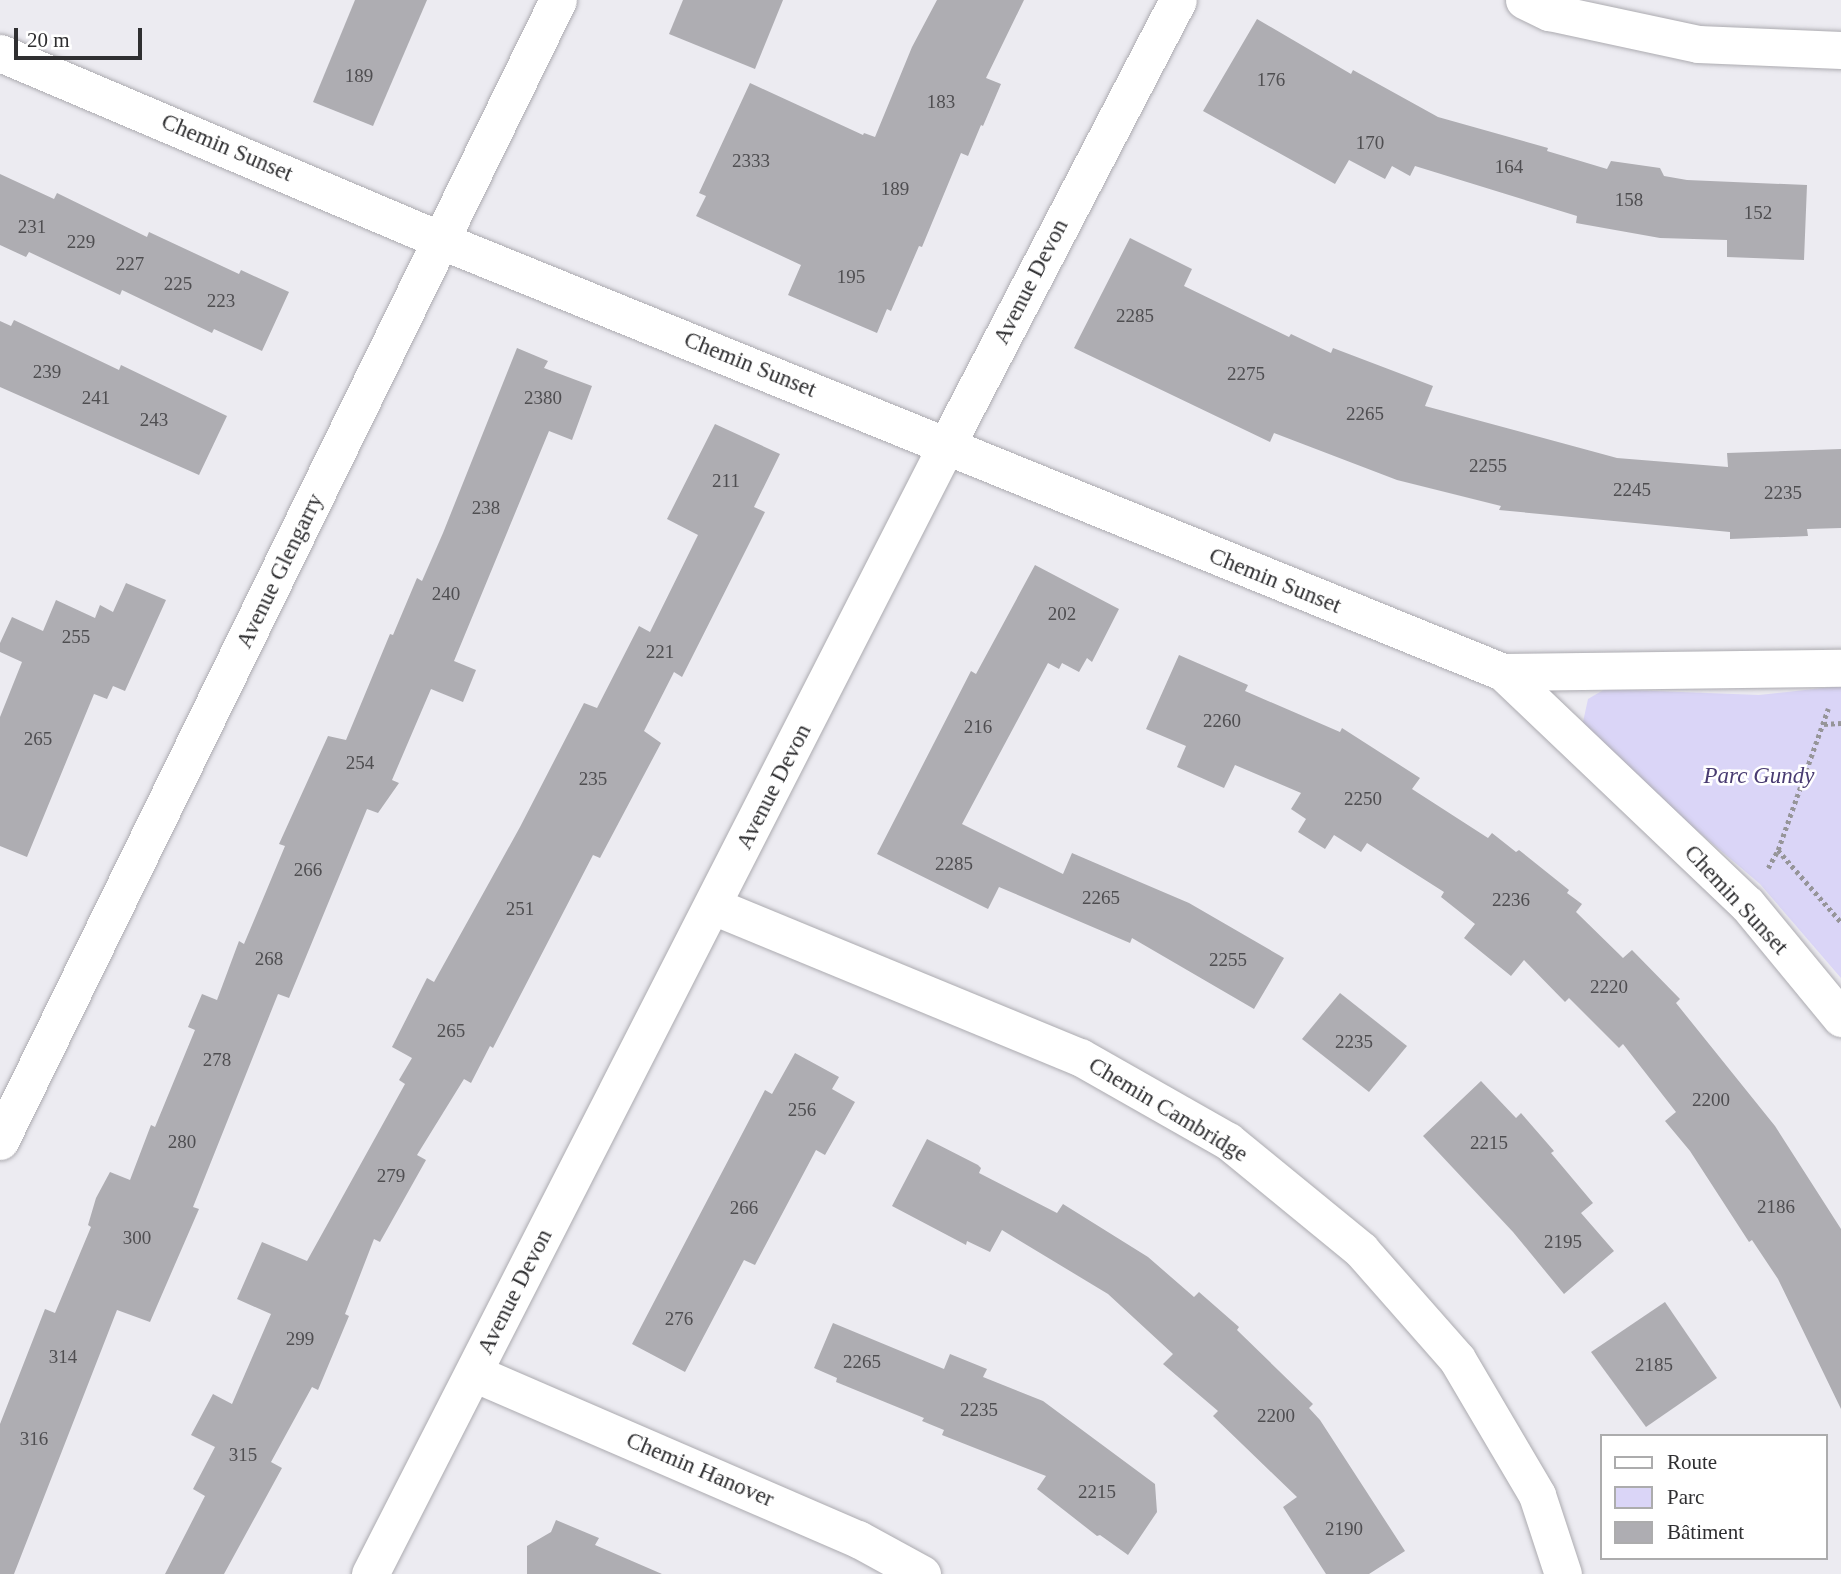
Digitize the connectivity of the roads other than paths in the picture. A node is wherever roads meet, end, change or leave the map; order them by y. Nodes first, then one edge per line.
1 (558, 0) edge
2 (1178, 0) edge
3 (1524, 0) edge
4 (1841, 50) edge
5 (0, 53) edge
6 (442, 241) junction
7 (947, 444) junction
8 (1840, 668) edge
9 (1503, 672) junction
10 (713, 906) junction
11 (1841, 1018) edge
12 (0, 1142) edge
13 (474, 1373) junction
14 (370, 1574) edge
15 (922, 1574) edge
16 (1563, 1574) edge

1 - 6 street, Avenue Glengarry
2 - 7 street, Avenue Devon
3 - 4 street
5 - 6 street, Chemin Sunset
6 - 7 street, Chemin Sunset
6 - 12 street, Avenue Glengarry
7 - 9 street, Chemin Sunset
7 - 10 street, Avenue Devon
8 - 9 street, Chemin Sunset
9 - 11 street, Chemin Sunset
10 - 13 street, Avenue Devon
10 - 16 street, Chemin Cambridge
13 - 14 street, Avenue Devon
13 - 15 street, Chemin Hanover

